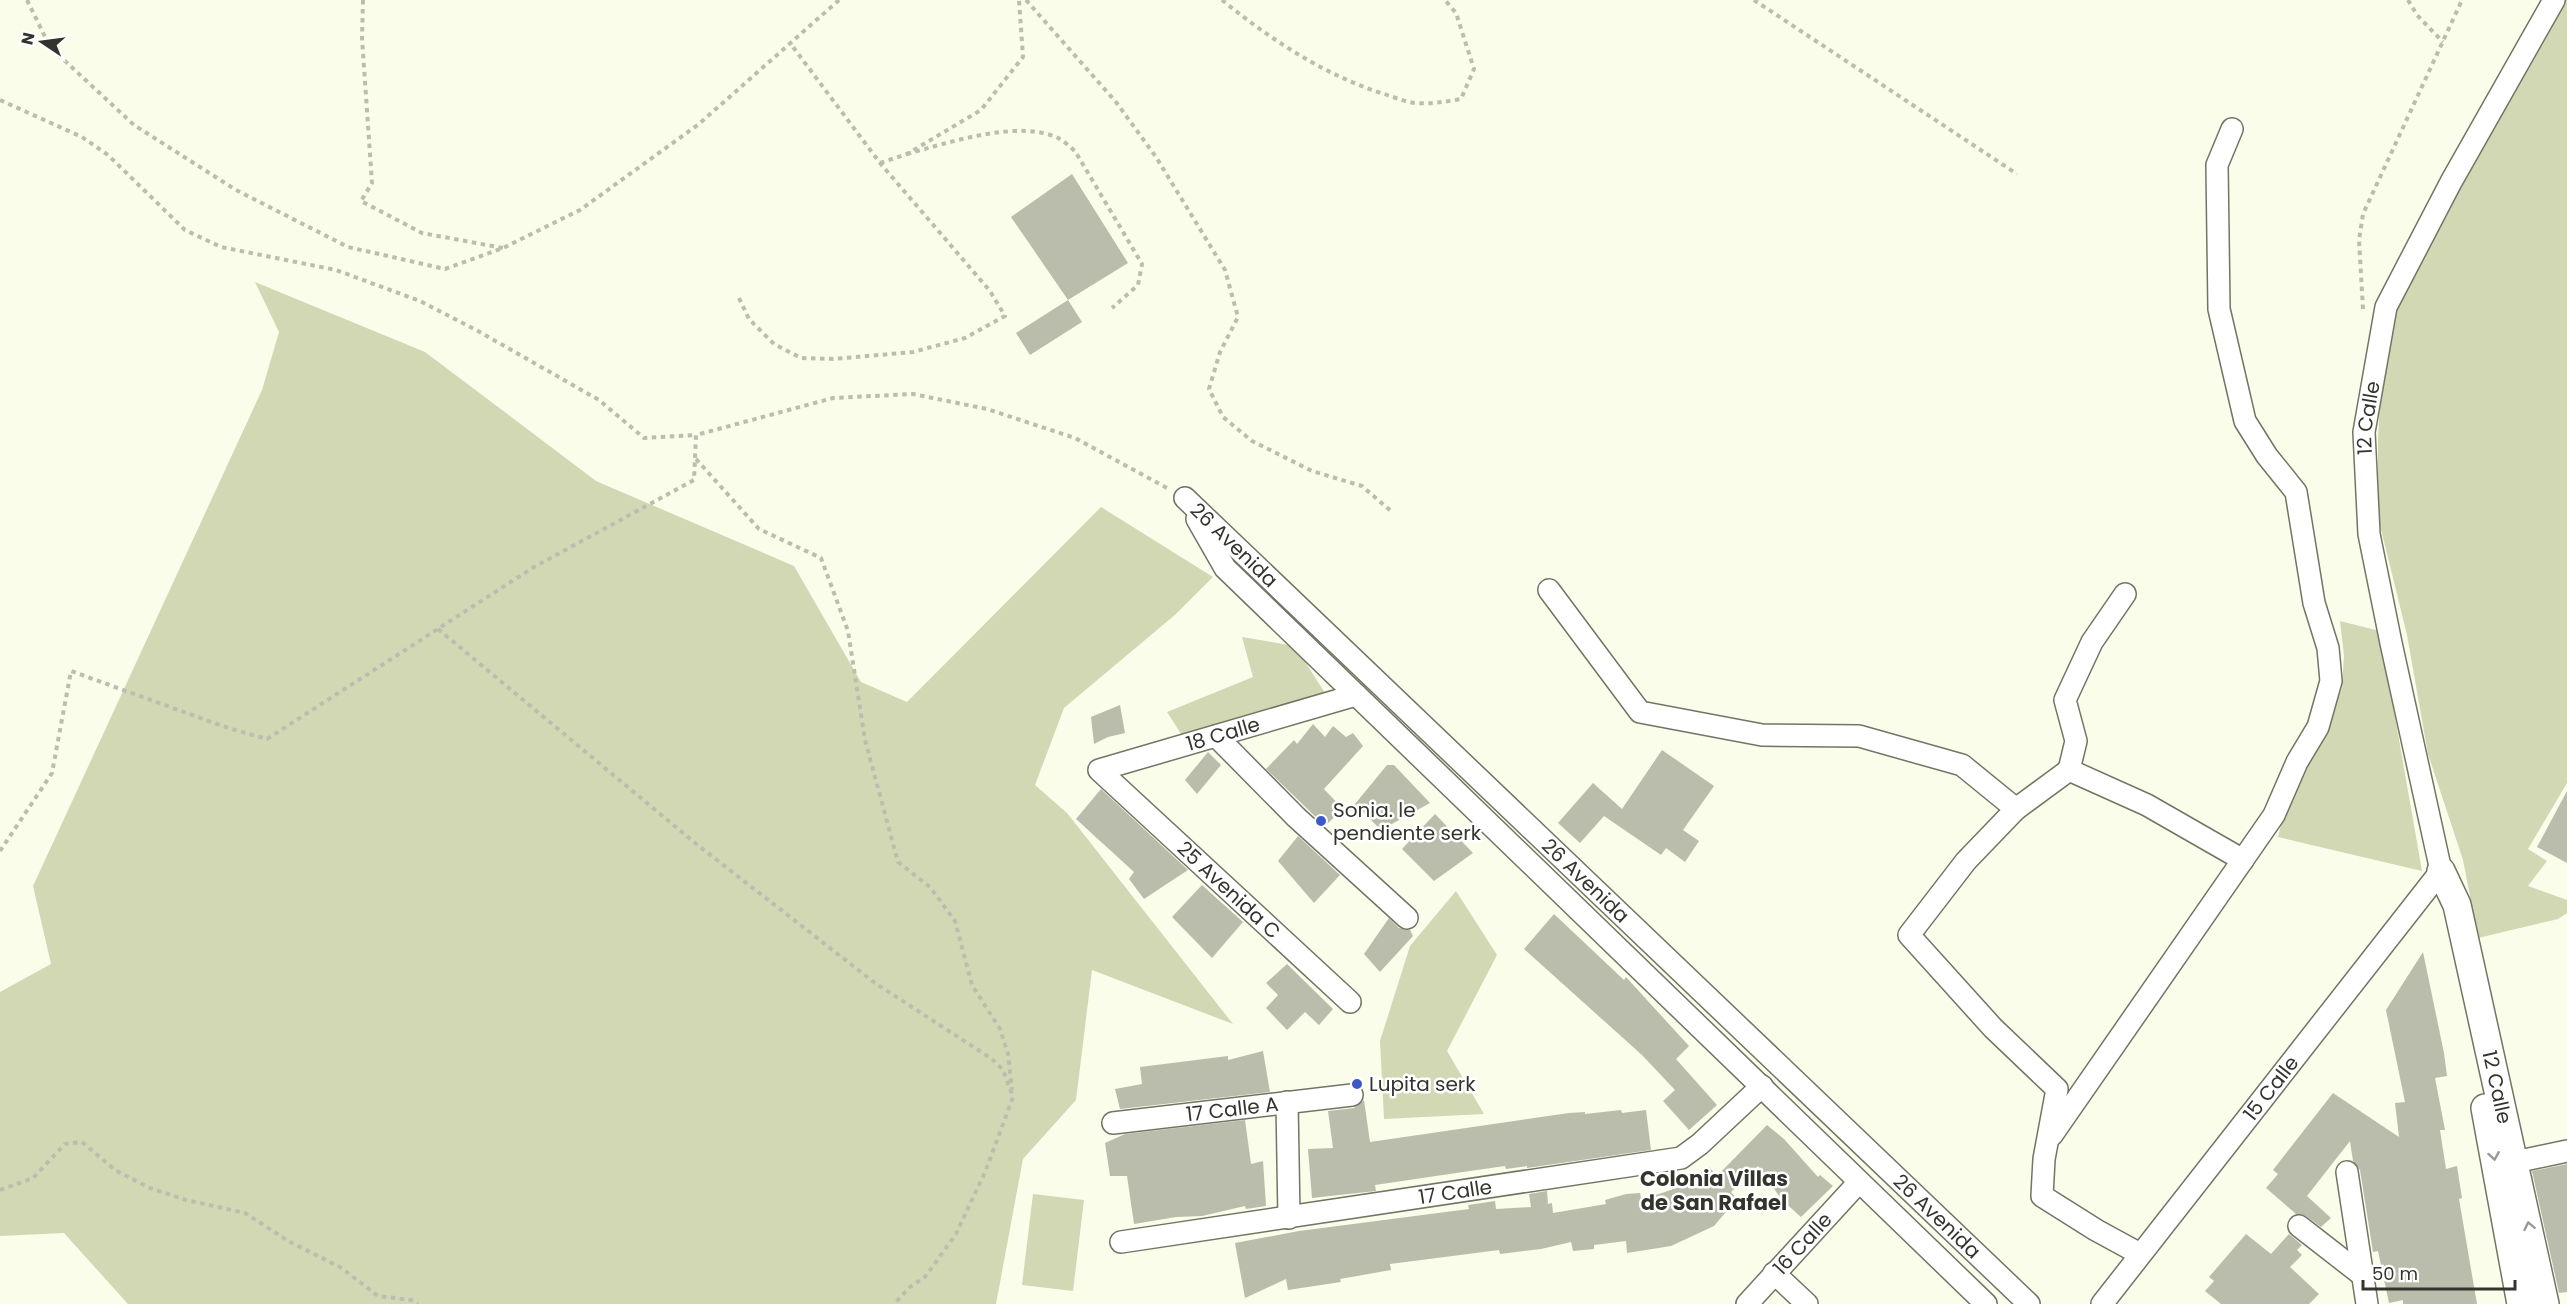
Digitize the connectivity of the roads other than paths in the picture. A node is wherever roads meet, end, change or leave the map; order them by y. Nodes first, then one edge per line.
1 (2554, 0) edge
2 (2232, 129) dead end
3 (1549, 590) dead end
4 (2125, 594) dead end
5 (1356, 695) junction
6 (1216, 736) junction
7 (2069, 770) junction
8 (1107, 778) joint
9 (2016, 809) junction
10 (2243, 860) junction
11 (2441, 871) junction
12 (1407, 918) dead end
13 (1350, 1002) dead end
14 (1762, 1086) junction
15 (1352, 1095) dead end
16 (1287, 1102) junction
17 (1113, 1123) dead end
18 (2046, 1143) junction
19 (2567, 1151) edge
20 (2515, 1162) junction
21 (2347, 1172) dead end
22 (1859, 1182) junction
23 (1288, 1218) junction
24 (2299, 1226) dead end
25 (1121, 1242) dead end
26 (2140, 1254) junction
27 (1774, 1274) junction
28 (2362, 1275) junction
29 (1747, 1304) edge
30 (1807, 1304) edge
31 (1986, 1304) edge
32 (2029, 1304) edge
33 (2102, 1304) edge
34 (2367, 1304) edge
35 (2521, 1304) edge
36 (2545, 1304) edge

1 - 11 street, 12 Calle
2 - 10 street
3 - 9 street
4 - 7 street
5 - 6 street, 18 Calle
5 - 14 street, 26 Avenida
5 - 32 street, 26 Avenida
6 - 8 street, 18 Calle
6 - 12 street
7 - 9 street
7 - 10 street
8 - 13 street, 25 Avenida C
9 - 18 street
10 - 18 street
11 - 20 main road, 12 Calle
11 - 26 street, 15 Calle
11 -> 35 main road, 12 Calle
14 - 22 street, 26 Avenida
14 - 23 street, 17 Calle
15 - 16 street, 17 Calle A
16 - 17 street, 17 Calle A
16 - 23 street
18 - 26 street
19 - 20 street
36 -> 20 main road, 12 Calle
21 - 28 street
22 - 27 street, 16 Calle
22 - 31 street, 26 Avenida
23 - 25 street, 17 Calle
24 - 28 street
26 - 33 street, 15 Calle
27 - 29 street, 16 Calle
27 - 30 street
28 - 34 street

